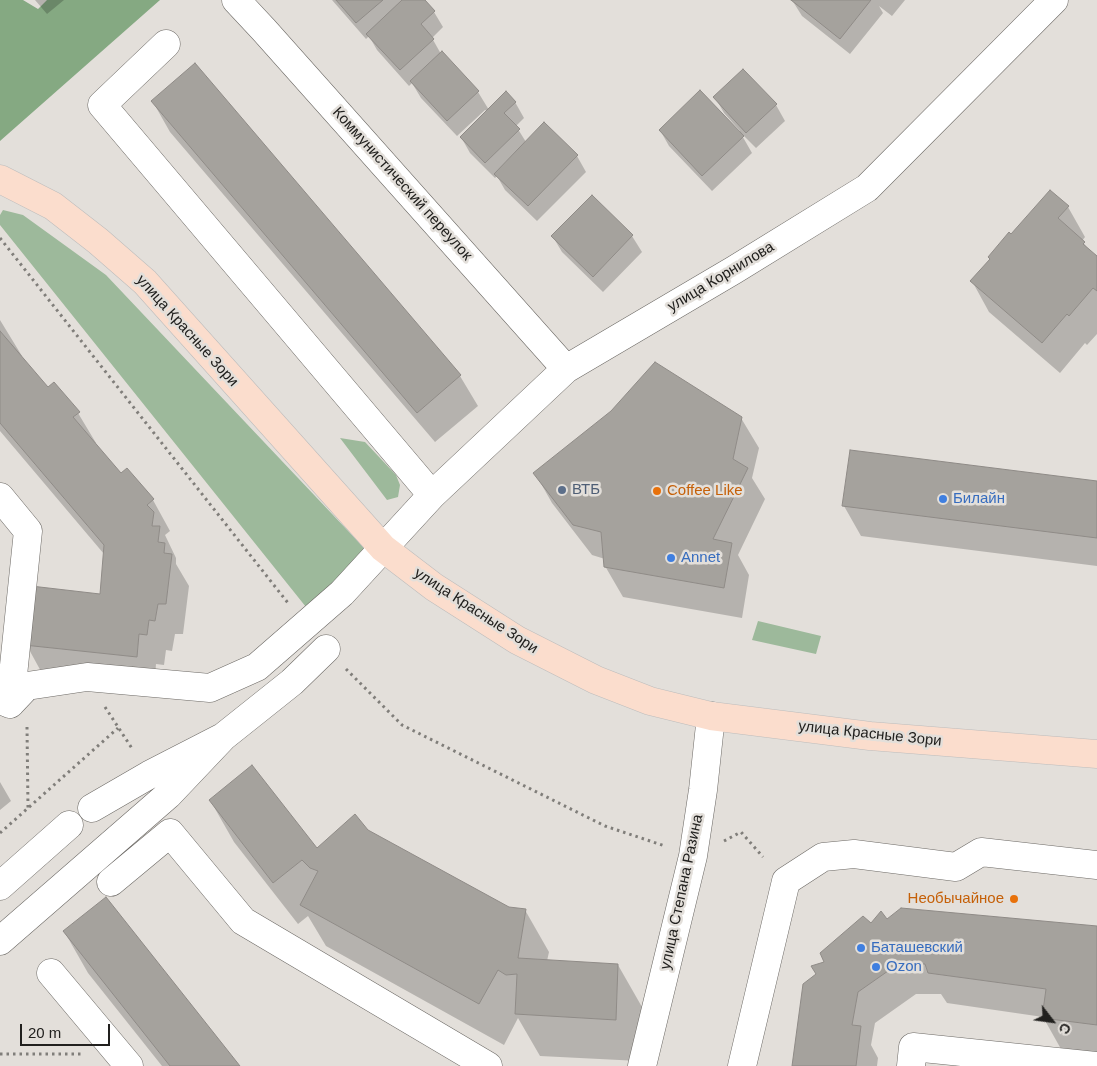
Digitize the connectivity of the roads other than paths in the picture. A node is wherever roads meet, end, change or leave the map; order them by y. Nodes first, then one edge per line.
1 (236, 0) edge
2 (1054, 0) edge
3 (166, 44) dead end
4 (0, 180) edge
5 (566, 369) junction
6 (432, 495) junction
7 (0, 497) edge
8 (383, 548) junction
9 (326, 649) dead end
10 (12, 697) edge
11 (710, 716) junction
12 (223, 737) junction
13 (1097, 754) edge
14 (92, 808) dead end
15 (69, 825) dead end
16 (1097, 865) edge
17 (111, 882) dead end
18 (0, 886) edge
19 (0, 941) edge
20 (51, 973) dead end
21 (648, 1065) edge
22 (129, 1066) edge
23 (488, 1066) edge
24 (742, 1066) edge
25 (910, 1066) edge
26 (1097, 1066) edge

1 - 5 street, Коммунистический переулок
2 - 5 street, улица Корнилова
3 - 6 street
4 - 8 main road, улица Красные Зори
5 - 6 street, улица Корнилова
6 - 8 street, улица Корнилова
7 - 10 street
8 - 10 street, улица Корнилова
8 - 11 main road, улица Красные Зори
9 - 12 street
11 - 13 main road, улица Красные Зори
11 - 21 street, улица Степана Разина
12 - 14 street
12 - 19 street
15 - 18 street
16 - 24 street
17 - 23 street
20 - 22 street
25 - 26 street

